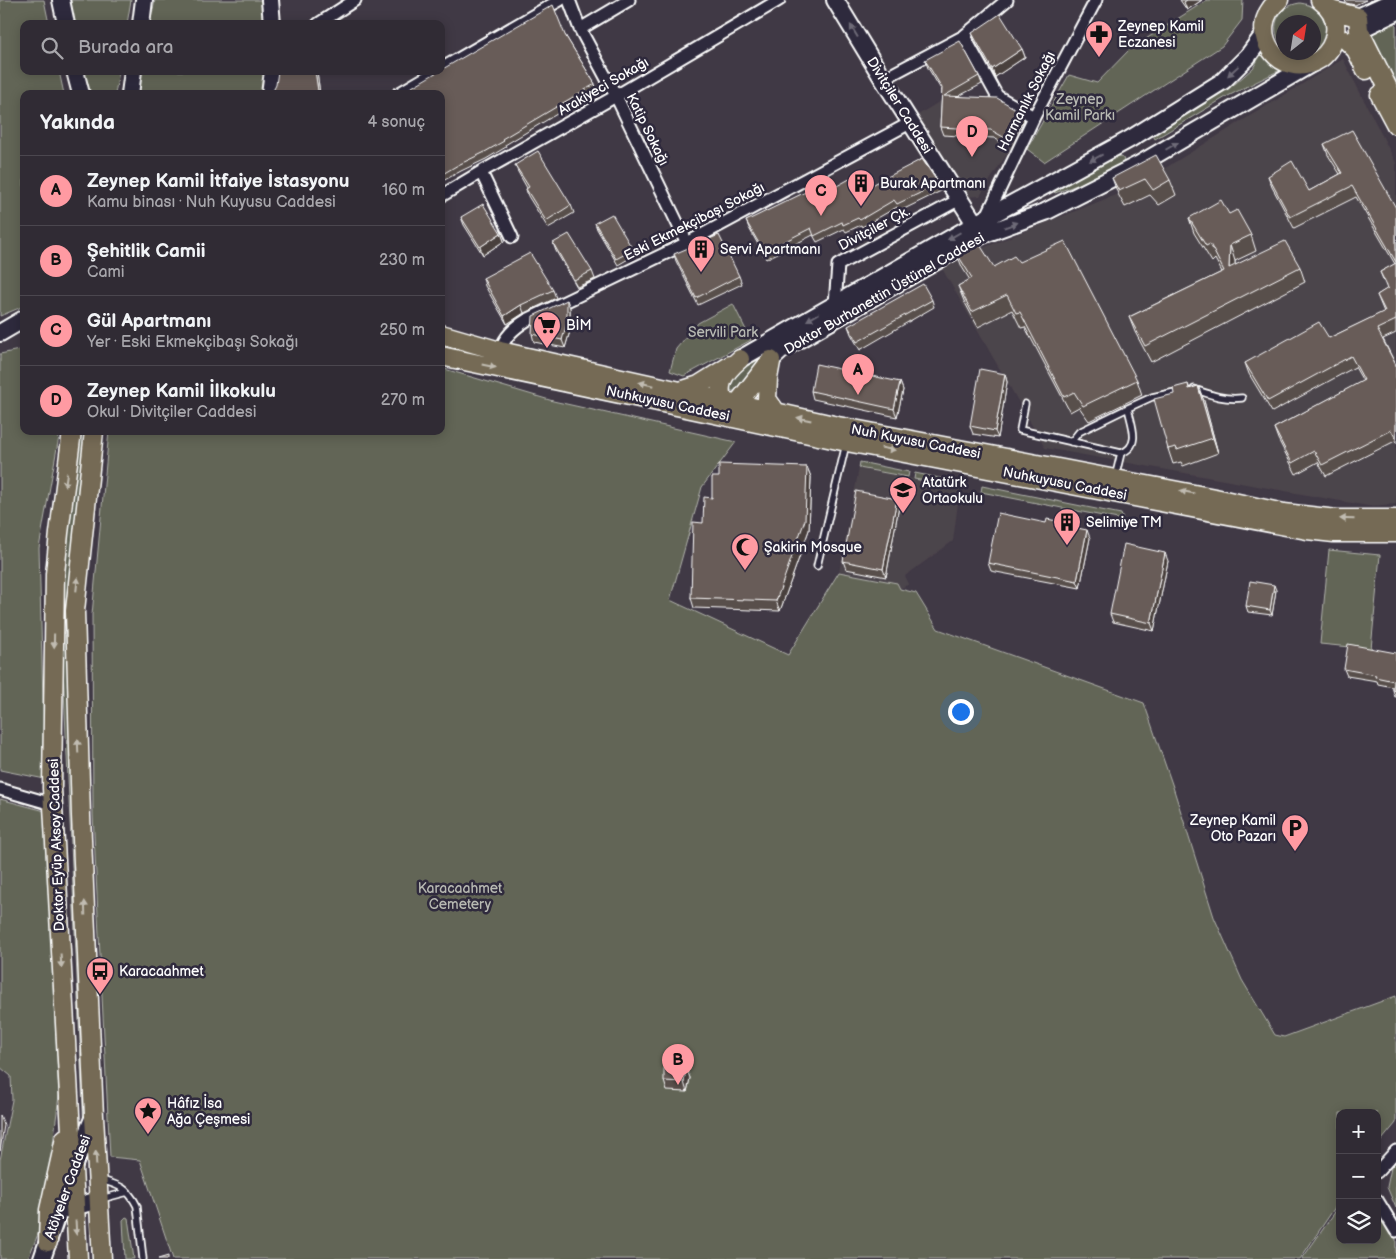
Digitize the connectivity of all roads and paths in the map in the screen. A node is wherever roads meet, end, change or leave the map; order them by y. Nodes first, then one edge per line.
1 (61, 0) edge
2 (144, 0) edge
3 (270, 0) edge
4 (355, 0) edge
5 (560, 0) edge
6 (569, 0) edge
7 (628, 0) edge
8 (779, 0) edge
9 (835, 0) edge
10 (1006, 0) edge
11 (1096, 0) edge
12 (1279, 0) edge
13 (1325, 5) edge
14 (1266, 8) edge
15 (1395, 10) edge
16 (65, 20) edge
17 (141, 20) edge
18 (272, 20) edge
19 (324, 20) edge
20 (580, 29) junction
21 (1354, 29) junction
22 (1264, 34) junction
23 (964, 36) junction
24 (1324, 54) junction
25 (445, 67) edge
26 (76, 75) edge
27 (132, 75) edge
28 (272, 75) edge
29 (430, 75) edge
30 (882, 79) junction
31 (80, 90) edge
32 (131, 90) edge
33 (271, 90) edge
34 (405, 90) edge
35 (616, 96) junction
36 (1396, 104) edge
37 (1034, 117) junction
38 (910, 123) junction
39 (1396, 125) edge
40 (481, 172) junction
41 (445, 194) edge
42 (960, 199) junction
43 (981, 226) junction
44 (512, 237) dead end
45 (687, 244) junction
46 (835, 304) junction
47 (20, 322) edge
48 (20, 330) edge
49 (0, 334) edge
50 (445, 335) edge
51 (500, 351) junction
52 (445, 357) edge
53 (740, 359) junction
54 (772, 360) junction
55 (680, 391) junction
56 (1242, 398) dead end
57 (1025, 404) dead end
58 (727, 407) junction
59 (1128, 408) junction
60 (776, 413) junction
61 (831, 424) junction
62 (866, 431) junction
63 (71, 435) edge
64 (94, 435) edge
65 (847, 442) junction
66 (1072, 442) junction
67 (1121, 453) junction
68 (1115, 479) junction
69 (1396, 519) edge
70 (1396, 533) edge
71 (817, 566) dead end
72 (0, 789) edge
73 (52, 804) junction
74 (70, 1116) junction
75 (94, 1116) junction
76 (1396, 1150) edge
77 (73, 1167) junction
78 (1381, 1167) edge
79 (97, 1180) junction
80 (128, 1192) junction
81 (99, 1200) junction
82 (75, 1206) junction
83 (1381, 1207) edge
84 (58, 1212) junction
85 (1396, 1231) edge
86 (48, 1242) junction
87 (42, 1259) edge
88 (78, 1259) edge
89 (102, 1259) edge
90 (143, 1259) edge

1 - 16 street
2 - 17 street
3 - 18 street
4 - 19 street
5 - 25 street
6 - 20 street, Katip Sokağı
7 - 20 street
8 - 35 street, Arakiyeci Sokağı
30 -> 9 street, Divitçiler Caddesi
10 - 23 street
11 - 37 street, Harmanlık Sokağı
12 - 14 main road
13 - 21 main road
13 - 24 main road
14 - 22 main road
15 - 21 street
20 - 35 street, Katip Sokağı
21 - 24 main road
21 - 36 main road
21 - 39 main road
22 - 24 main road
22 -> 43 street, Doktor Burhanettin Üstünel Caddesi
23 - 30 street
23 - 37 street
43 -> 24 street, Doktor Burhanettin Üstünel Caddesi
26 - 31 street
27 - 32 street
28 - 33 street
29 - 34 street
30 - 38 street, Divitçiler Caddesi
35 - 40 street, Arakiyeci Sokağı
35 - 45 street, Katip Sokağı
37 - 43 street, Harmanlık Sokağı
38 - 42 street, Divitçiler Caddesi
38 - 45 street, Eski Ekmekçibaşı Sokağı
40 - 41 street, Arakiyeci Sokağı
40 - 44 street
42 - 43 street, Divitçiler Caddesi
42 - 46 street, Divitçiler Çk.
43 -> 46 street, Doktor Burhanettin Üstünel Caddesi
43 - 54 street, Doktor Burhanettin Üstünel Caddesi
45 - 51 street, Eski Ekmekçibaşı Sokağı
46 -> 53 street, Doktor Burhanettin Üstünel Caddesi
47 - 49 street
48 - 49 street
50 - 51 main road, Nuh Kuyusu Caddesi
55 -> 51 main road, Nuh Kuyusu Caddesi
52 -> 58 main road, Nuhkuyusu Caddesi
53 - 55 main road
53 - 58 main road
54 - 58 main road
54 - 60 main road
55 - 58 main road, Nuh Kuyusu Caddesi
56 - 59 lane
57 - 66 lane
58 - 60 main road, Nuh Kuyusu Caddesi
58 - 65 main road, Nuhkuyusu Caddesi
59 - 66 lane
59 - 67 lane
61 -> 60 main road, Nuh Kuyusu Caddesi
61 - 62 main road, Nuh Kuyusu Caddesi
61 - 65 main road
62 - 65 main road
62 - 68 main road, Nuh Kuyusu Caddesi
63 -> 73 main road, Doktor Eyüp Aksoy Caddesi
75 -> 64 main road, Doktor Eyüp Aksoy Caddesi
65 -> 70 main road, Nuhkuyusu Caddesi
65 - 71 lane
66 - 67 lane
67 - 68 lane
69 -> 68 main road, Nuh Kuyusu Caddesi
72 - 73 street
73 -> 74 main road, Doktor Eyüp Aksoy Caddesi
74 - 77 main road, Doktor Eyüp Aksoy Caddesi
74 - 86 main road
75 - 77 street, Atölyeler Caddesi
79 -> 75 main road, Doktor Eyüp Aksoy Caddesi
76 - 78 street
77 - 82 main road, Doktor Eyüp Aksoy Caddesi
77 - 84 street, Atölyeler Caddesi
79 - 80 lane
79 - 81 main road, Doktor Eyüp Aksoy Caddesi
80 - 81 lane
80 - 90 lane
81 - 82 street
81 - 89 main road, Doktor Eyüp Aksoy Caddesi
82 - 84 street
82 -> 88 main road, Doktor Eyüp Aksoy Caddesi
83 - 85 street
84 - 86 street, Atölyeler Caddesi
86 - 87 street, Atölyeler Caddesi

